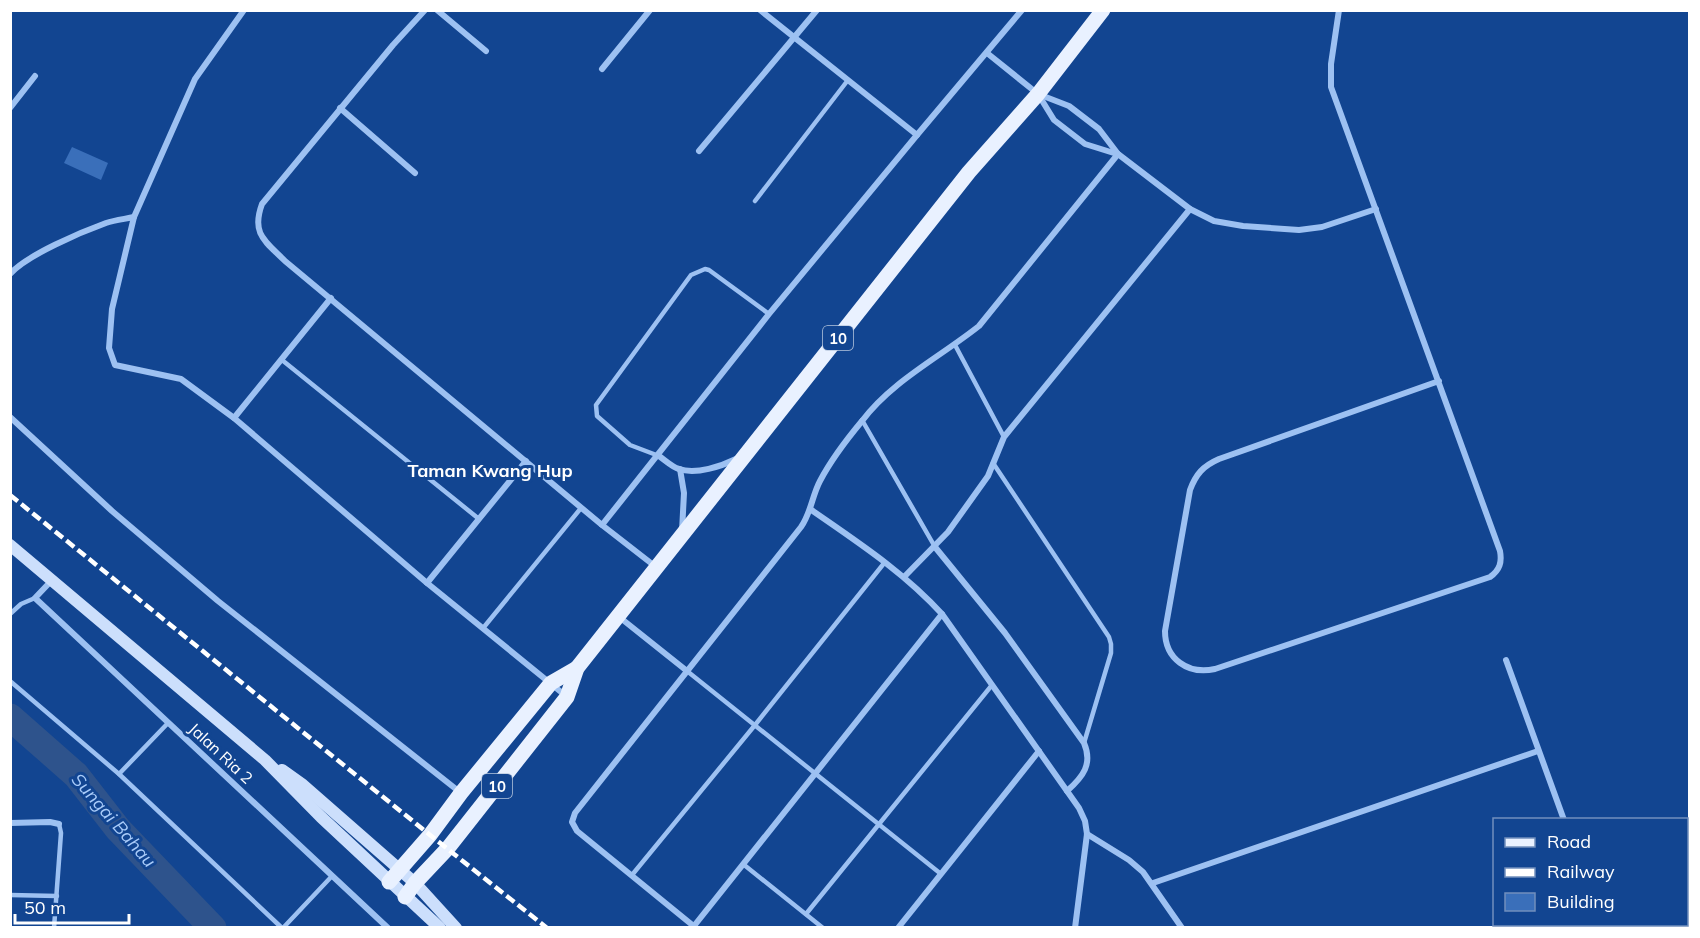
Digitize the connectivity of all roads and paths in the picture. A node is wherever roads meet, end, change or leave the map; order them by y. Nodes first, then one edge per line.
1 (244, 10) edge
2 (425, 10) edge
3 (437, 10) edge
4 (650, 10) edge
5 (760, 10) edge
6 (816, 10) edge
7 (1022, 10) edge
8 (1103, 10) edge
9 (1339, 10) edge
10 (794, 38) junction
11 (486, 51) dead end
12 (987, 53) junction
13 (602, 69) dead end
14 (35, 76) dead end
15 (848, 80) junction
16 (1038, 94) junction
17 (10, 108) edge
18 (340, 108) junction
19 (917, 135) junction
20 (699, 151) dead end
21 (1118, 154) junction
22 (415, 173) dead end
23 (755, 201) dead end
24 (1190, 209) junction
25 (1376, 209) junction
26 (134, 218) junction
27 (10, 274) edge
28 (332, 298) junction
29 (769, 314) junction
30 (955, 345) junction
31 (282, 360) junction
32 (1439, 381) junction
33 (10, 417) edge
34 (234, 418) junction
35 (862, 420) junction
36 (1004, 437) junction
37 (747, 453) junction
38 (659, 456) junction
39 (526, 461) junction
40 (993, 463) junction
41 (680, 469) junction
42 (581, 507) junction
43 (810, 509) junction
44 (479, 519) junction
45 (602, 525) junction
46 (681, 536) junction
47 (10, 545) edge
48 (935, 547) junction
49 (885, 562) junction
50 (656, 567) junction
51 (904, 577) junction
52 (52, 579) junction
53 (427, 583) junction
54 (35, 598) junction
55 (10, 614) edge
56 (942, 614) junction
57 (618, 616) junction
58 (484, 627) junction
59 (1506, 660) dead end
60 (577, 668) junction
61 (687, 671) junction
62 (10, 681) edge
63 (550, 683) junction
64 (992, 685) junction
65 (567, 697) junction
66 (168, 723) junction
67 (755, 725) junction
68 (1084, 743) junction
69 (1039, 751) junction
70 (1538, 751) junction
71 (265, 760) junction
72 (815, 773) junction
73 (120, 774) junction
74 (1067, 791) junction
75 (461, 793) junction
76 (1564, 818) edge
77 (10, 823) edge
78 (59, 824) joint
79 (879, 824) junction
80 (1087, 834) junction
81 (743, 864) junction
82 (399, 869) junction
83 (941, 874) junction
84 (632, 875) junction
85 (333, 876) junction
86 (389, 882) junction
87 (415, 883) junction
88 (1153, 883) junction
89 (10, 896) edge
90 (57, 896) junction
91 (405, 897) junction
92 (806, 914) junction
93 (54, 927) edge
94 (283, 927) edge
95 (388, 927) edge
96 (440, 927) edge
97 (456, 927) edge
98 (695, 927) edge
99 (823, 927) edge
100 (898, 927) edge
101 (1075, 927) edge
102 (1182, 927) edge

1 - 26 street
2 - 18 street
3 - 11 street
4 - 13 street
5 - 10 street
6 - 10 street
7 - 12 street
8 - 16 main road, 10
9 - 25 street
10 - 15 street
10 - 20 street
12 - 16 street
12 - 19 street
14 - 17 street
15 - 19 street
15 - 23 lane
16 - 21 street
16 - 21 street
16 - 37 main road, 10
18 - 22 street
18 - 28 street
19 - 29 street
21 - 24 street
21 - 30 street
24 - 25 street
24 - 36 street
25 - 32 street
26 - 27 street
26 - 34 street
28 - 31 street
28 - 39 street
29 - 38 street
29 - 38 lane
30 - 35 street
30 - 36 lane
31 - 34 street
31 - 44 lane
32 - 32 street
33 - 75 street
34 - 53 street
35 - 43 street
35 - 48 lane
36 - 40 street
37 - 41 street
37 - 46 main road, 10
38 - 41 street
38 - 45 street
39 - 42 street
39 - 44 street
40 - 48 street
40 - 68 lane
41 - 46 street
42 - 45 street
42 - 58 lane
43 - 49 street
43 - 61 street
44 - 53 street
45 - 50 street
46 - 50 main road, 10
47 - 52 main road
48 - 51 street
48 - 68 street
49 - 51 street
49 - 67 lane
50 - 57 main road, 10
51 - 56 street
52 - 54 street
52 - 71 main road
53 - 58 street
54 - 55 lane
54 - 66 street, Jalan Ria 2
56 - 64 street
56 - 72 street
57 - 60 main road, 10
57 - 61 street
58 - 63 street
59 - 70 street
60 - 63 main road, 10
60 - 65 main road, 10
61 - 67 lane
61 - 84 street
62 - 73 lane
63 - 65 street
63 - 75 main road, 10
64 - 69 street
64 - 79 lane
65 - 87 main road, 10
66 - 73 lane
66 - 85 street, Jalan Ria 2
67 - 72 lane
67 - 84 lane
68 - 74 street
69 - 74 street
69 - 83 street
70 - 76 street
70 - 88 street
71 - 82 main road
71 - 86 main road
72 - 79 lane
72 - 81 street
73 - 94 lane
74 - 80 street
75 - 82 main road, 10
77 - 78 street
78 - 90 lane
79 - 83 lane
79 - 92 lane
80 - 88 street
80 - 101 street
81 - 92 lane
81 - 98 street
82 - 86 main road, 10
82 - 87 main road
83 - 100 street
84 - 98 street
85 - 94 lane
85 - 95 street, Jalan Ria 2
86 - 91 main road
87 - 91 main road, 10
87 - 97 main road
88 - 102 street
89 - 90 lane
90 - 93 lane
91 - 96 main road
92 - 99 lane

